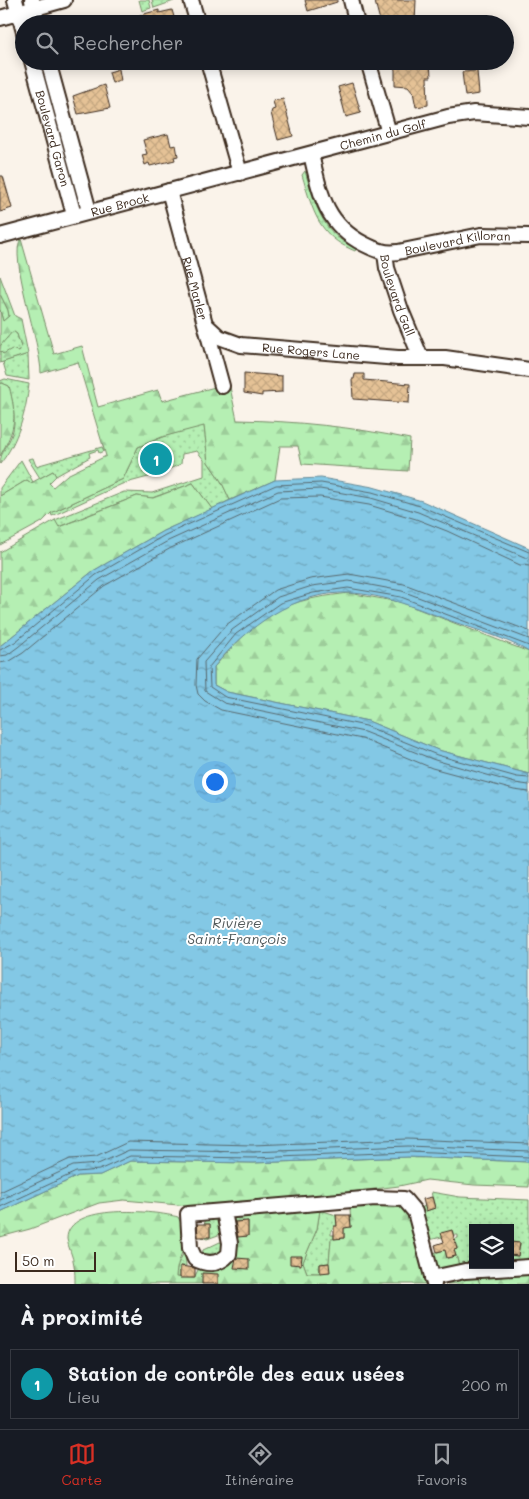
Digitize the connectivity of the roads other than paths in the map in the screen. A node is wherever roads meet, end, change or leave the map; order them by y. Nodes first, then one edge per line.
1 (64, 0) edge
2 (191, 0) edge
3 (350, 0) edge
4 (33, 4) edge
5 (17, 6) edge
6 (195, 15) edge
7 (355, 15) edge
8 (0, 18) edge
9 (34, 70) edge
10 (50, 70) edge
11 (211, 70) edge
12 (371, 70) edge
13 (529, 117) edge
14 (389, 133) junction
15 (310, 154) junction
16 (240, 173) junction
17 (169, 191) junction
18 (89, 211) junction
19 (74, 215) junction
20 (0, 236) edge
21 (529, 236) edge
22 (386, 253) junction
23 (207, 326) junction
24 (421, 358) junction
25 (529, 370) edge
26 (222, 386) dead end
27 (224, 1212) dead end
28 (529, 1267) edge
29 (433, 1281) edge

1 - 4 street
2 - 6 street
3 - 7 street
4 - 5 street
5 - 8 street
9 - 19 street, Boulevard Garon
10 - 18 street, Boulevard Garon
11 - 16 street
12 - 14 street
13 - 14 street, Chemin du Golf
14 - 15 street, Chemin du Golf
15 - 16 street, Chemin du Golf
15 - 22 street, Boulevard Gall
16 - 17 street, Rue Brock
17 - 18 street, Rue Brock
17 - 23 street, Rue Marler
18 - 19 street, Rue Brock
19 - 20 street, Rue Brock
21 - 22 street, Boulevard Killoran
22 - 24 street, Boulevard Gall
23 - 24 street, Rue Rogers Lane
23 - 26 street, Rue Marler
24 - 25 street
27 - 29 street
28 - 29 street

